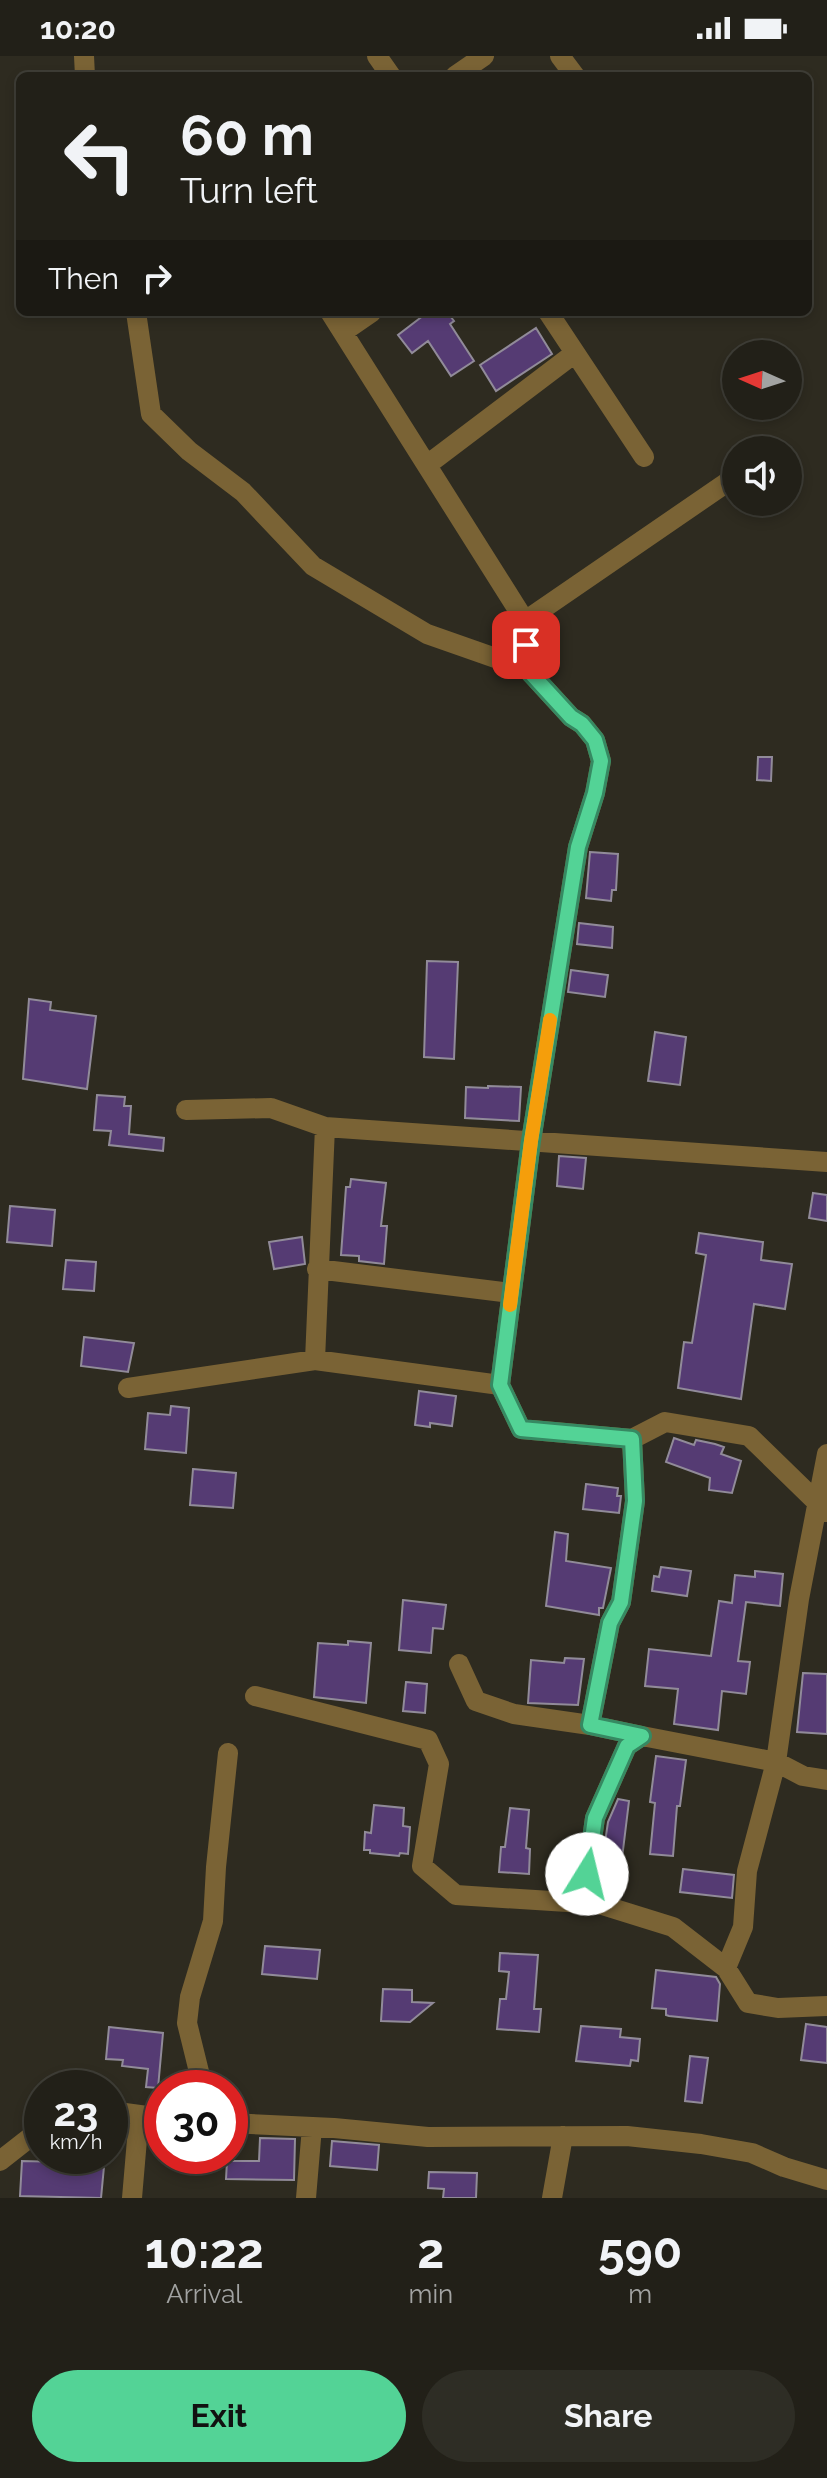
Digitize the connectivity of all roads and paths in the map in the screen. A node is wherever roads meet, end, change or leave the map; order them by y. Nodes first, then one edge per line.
1 (484, 56) edge
2 (461, 72) edge
3 (137, 316) edge
4 (333, 316) edge
5 (366, 316) edge
6 (551, 316) edge
7 (343, 332) junction
8 (575, 353) junction
9 (644, 457) dead end
10 (427, 465) junction
11 (722, 486) edge
12 (525, 621) junction
13 (527, 669) junction
14 (186, 1110) dead end
15 (325, 1127) junction
16 (531, 1141) junction
17 (827, 1162) edge
18 (317, 1269) junction
19 (511, 1293) junction
20 (315, 1360) junction
21 (500, 1385) junction
22 (128, 1388) dead end
23 (632, 1439) junction
24 (827, 1454) edge
25 (823, 1508) edge
26 (459, 1664) dead end
27 (255, 1696) dead end
28 (590, 1725) junction
29 (642, 1736) junction
30 (228, 1753) dead end
31 (776, 1762) junction
32 (827, 1780) edge
33 (583, 1902) junction
34 (726, 1968) junction
35 (827, 2006) edge
36 (199, 2070) edge
37 (128, 2114) edge
38 (139, 2116) junction
39 (144, 2116) edge
40 (248, 2124) edge
41 (312, 2127) junction
42 (563, 2136) junction
43 (24, 2142) edge
44 (0, 2161) edge
45 (827, 2180) edge
46 (132, 2198) edge
47 (306, 2198) edge
48 (552, 2198) edge

1 - 2 street
3 - 13 street
4 - 7 street
5 - 7 street
6 - 8 street
7 - 10 street
8 - 9 street
8 - 10 street
10 - 12 street
11 - 12 street
12 - 13 street
13 - 16 street
14 - 15 street
15 - 16 street
15 - 18 street
16 - 17 street
16 - 19 street
18 - 19 street
18 - 20 street
19 - 21 street
20 - 21 street
20 - 22 street
21 - 23 street
23 - 25 street
23 - 28 street
24 - 25 street
25 - 31 street
26 - 28 street
27 - 33 street
28 - 29 street
29 - 31 street
29 - 33 street
30 - 36 street
31 - 32 street
31 - 34 street
33 - 34 street
34 - 35 street
37 - 38 street
38 - 39 street
38 - 46 street
40 - 41 street
41 - 42 street
41 - 47 street
42 - 45 street
42 - 48 street
43 - 44 street

